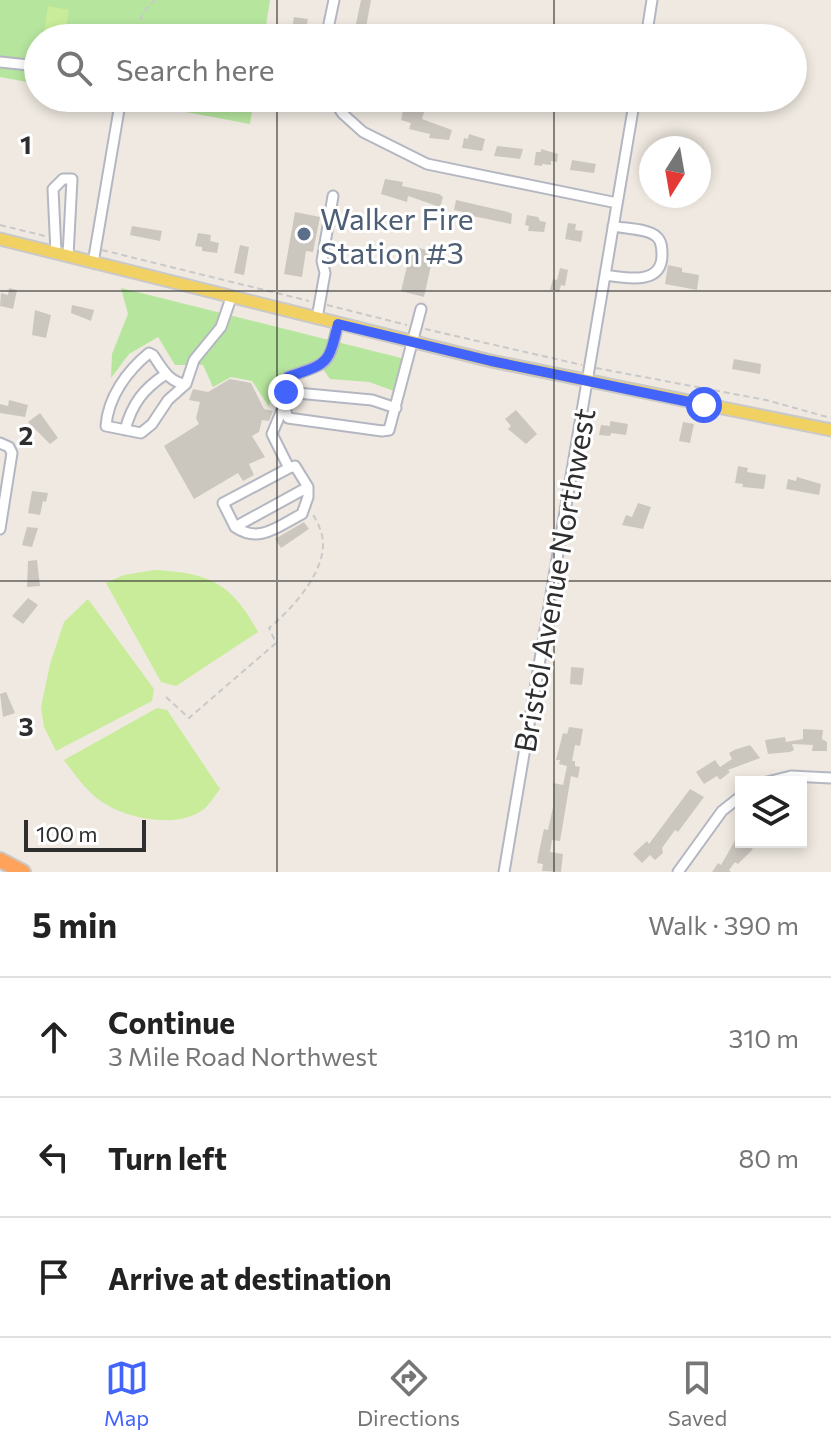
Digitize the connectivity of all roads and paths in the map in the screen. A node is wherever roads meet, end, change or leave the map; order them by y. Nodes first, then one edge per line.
1 (155, 0) edge
2 (334, 0) edge
3 (652, 0) edge
4 (138, 24) edge
5 (329, 24) edge
6 (648, 24) edge
7 (0, 62) edge
8 (24, 65) edge
9 (119, 112) edge
10 (342, 112) edge
11 (633, 112) edge
12 (333, 196) dead end
13 (617, 203) junction
14 (613, 226) junction
15 (0, 239) edge
16 (62, 255) junction
17 (93, 263) junction
18 (605, 275) junction
19 (231, 298) junction
20 (421, 309) dead end
21 (317, 318) junction
22 (338, 324) junction
23 (412, 342) junction
24 (166, 374) junction
25 (587, 381) junction
26 (186, 384) junction
27 (286, 392) junction
28 (284, 405) junction
29 (396, 408) junction
30 (125, 430) junction
31 (831, 430) edge
32 (0, 443) edge
33 (289, 468) junction
34 (308, 487) junction
35 (304, 507) junction
36 (235, 527) junction
37 (0, 529) edge
38 (166, 697) dead end
39 (804, 776) edge
40 (831, 778) edge
41 (735, 801) edge
42 (0, 860) edge
43 (23, 872) edge
44 (504, 872) edge
45 (678, 872) edge

1 - 4 path
2 - 5 street
3 - 6 street
7 - 8 street
9 - 17 street
10 - 13 street
11 - 13 street, Bristol Avenue Northwest
12 - 21 street
13 - 14 street, Bristol Avenue Northwest
14 - 18 street, Bristol Avenue Northwest
14 - 18 street
15 - 16 main road
16 - 16 street
16 - 17 main road
17 - 19 main road
18 - 25 street, Bristol Avenue Northwest
19 - 21 main road
19 - 26 street
20 - 23 street
21 - 22 main road
22 - 23 main road
22 - 27 street
23 - 25 main road
23 - 29 street
24 - 26 street
24 - 30 street
24 - 30 street
25 - 31 main road
25 - 44 street, Bristol Avenue Northwest
26 - 30 street
27 - 28 street
27 - 29 street
28 - 29 street
28 - 33 street
32 - 37 street
33 - 34 street
33 - 36 street
34 - 35 street
34 - 36 street
35 - 36 street
35 - 38 path
39 - 40 street
41 - 45 street
42 - 43 highway

